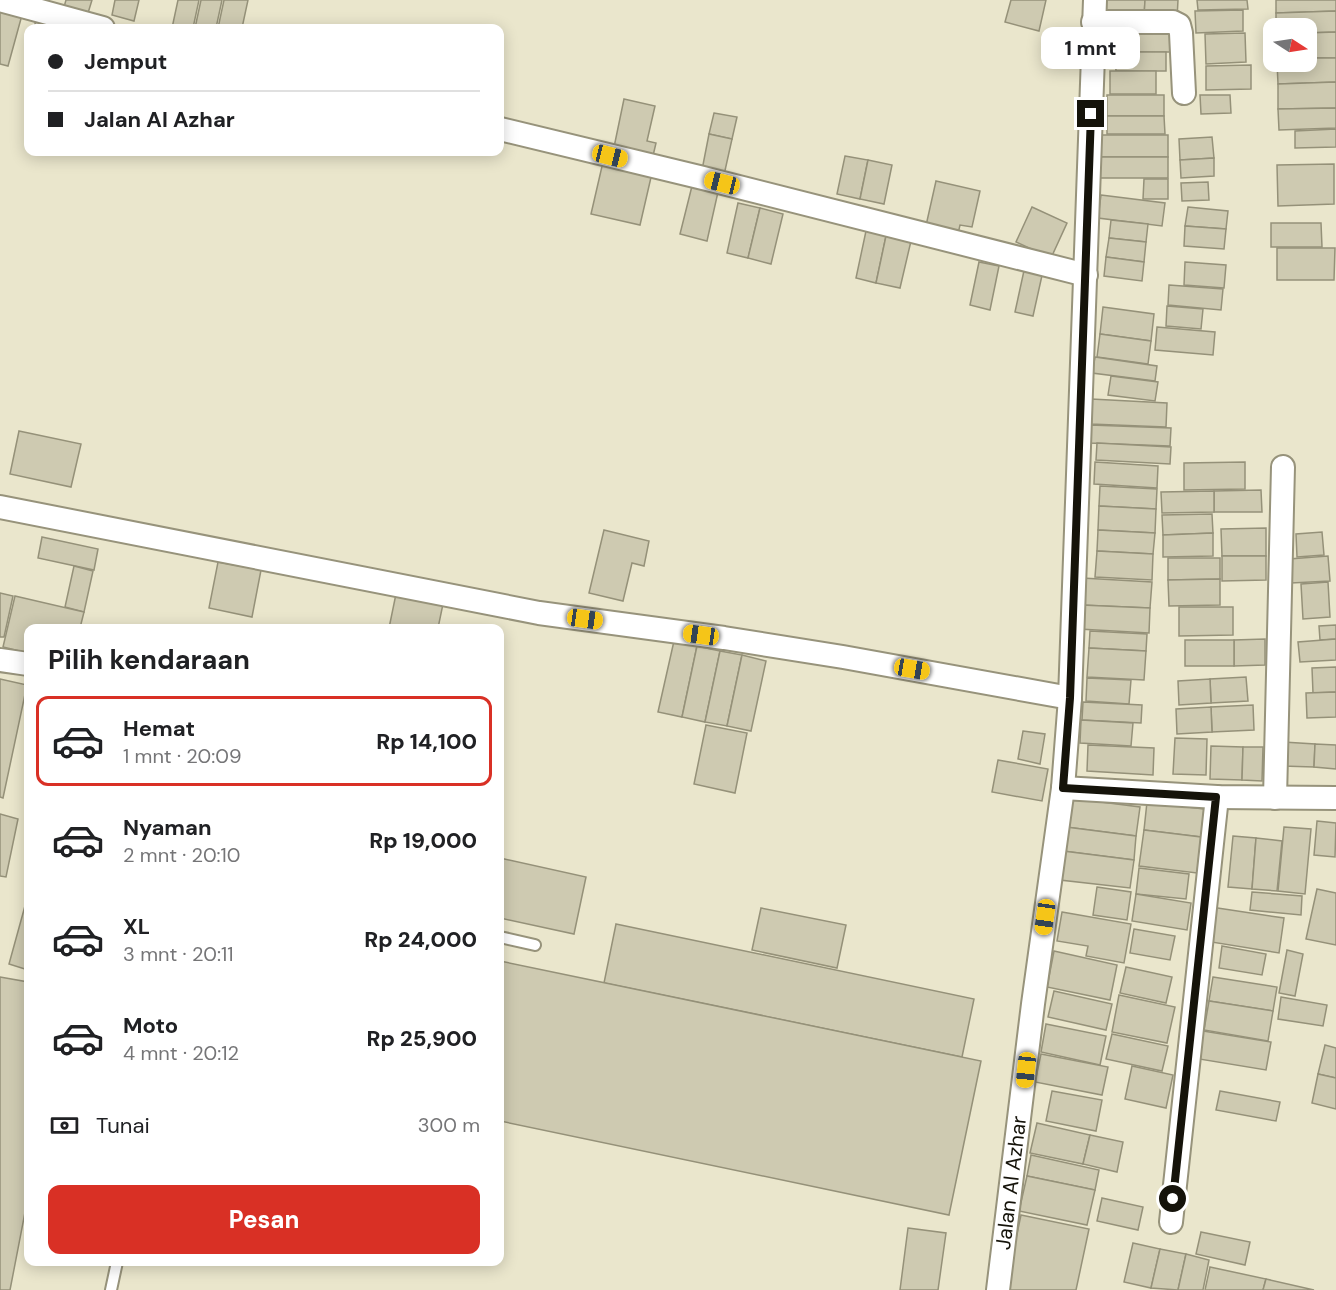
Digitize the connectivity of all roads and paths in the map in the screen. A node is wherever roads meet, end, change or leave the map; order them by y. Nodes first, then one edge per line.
1 (0, 0) edge
2 (1094, 11) edge
3 (88, 24) edge
4 (1184, 93) dead end
5 (504, 130) edge
6 (1086, 275) junction
7 (1283, 467) dead end
8 (0, 507) edge
9 (0, 660) edge
10 (24, 663) edge
11 (1070, 698) junction
12 (1063, 788) junction
13 (1216, 797) junction
14 (1275, 798) junction
15 (1336, 798) edge
16 (504, 938) edge
17 (535, 945) dead end
18 (1171, 1222) dead end
19 (116, 1266) edge
20 (111, 1290) edge
21 (998, 1290) edge

1 - 3 street
2 - 4 street
2 - 6 street, Jalan Al Azhar
5 - 6 street
6 - 11 street, Jalan Al Azhar
7 - 14 street
8 - 11 street
9 - 10 street
11 - 12 street, Jalan Al Azhar
12 - 13 street
12 - 21 street, Jalan Al Azhar
13 - 14 street
13 - 18 street
14 - 15 street
16 - 17 lane
19 - 20 lane

